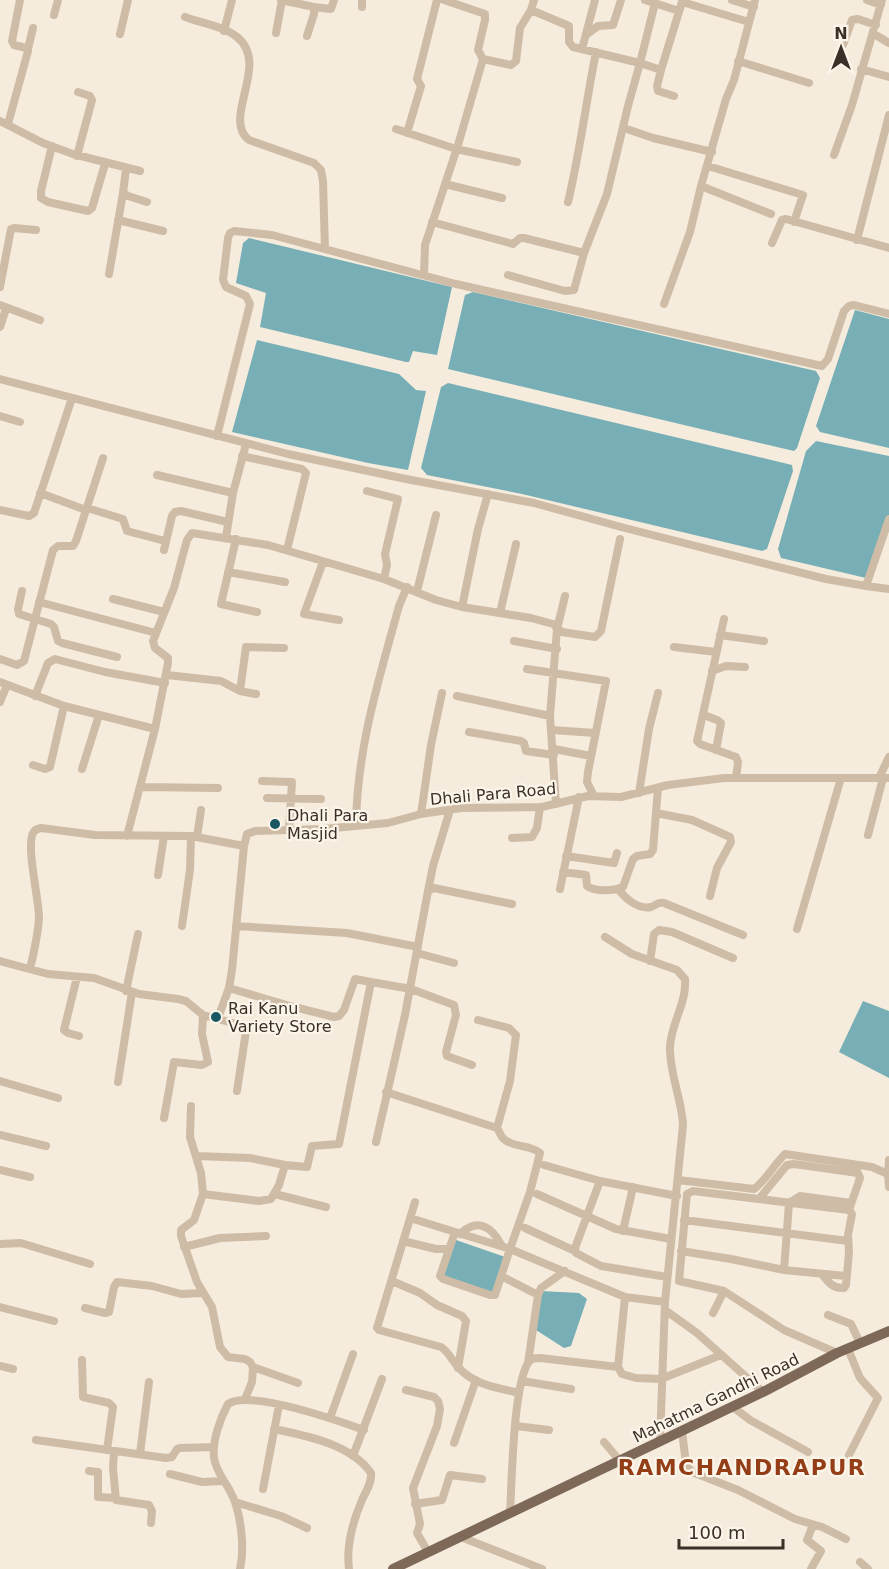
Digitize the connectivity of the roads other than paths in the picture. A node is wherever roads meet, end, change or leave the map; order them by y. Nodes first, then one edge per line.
1 (20, 0) edge
2 (58, 0) edge
3 (128, 0) edge
4 (232, 0) edge
5 (282, 0) edge
6 (334, 0) edge
7 (437, 0) edge
8 (444, 0) edge
9 (534, 0) edge
10 (595, 0) edge
11 (621, 0) edge
12 (645, 0) edge
13 (732, 0) edge
14 (867, 0) edge
15 (682, 1) edge
16 (882, 2) edge
17 (655, 3) junction
18 (754, 3) edge
19 (314, 7) junction
20 (531, 10) junction
21 (679, 11) junction
22 (54, 15) dead end
23 (185, 17) dead end
24 (749, 22) junction
25 (33, 28) dead end
26 (875, 30) junction
27 (224, 31) junction
28 (276, 33) dead end
29 (120, 34) dead end
30 (586, 35) junction
31 (307, 36) dead end
32 (889, 43) edge
33 (843, 45) dead end
34 (582, 49) junction
35 (28, 50) junction
36 (596, 52) junction
37 (483, 59) junction
38 (738, 61) junction
39 (640, 63) junction
40 (861, 69) junction
41 (661, 70) junction
42 (889, 77) edge
43 (809, 82) dead end
44 (78, 92) dead end
45 (674, 96) dead end
46 (889, 116) edge
47 (4, 123) edge
48 (624, 128) junction
49 (396, 129) dead end
50 (406, 133) junction
51 (52, 146) junction
52 (456, 149) junction
53 (712, 152) junction
54 (834, 155) dead end
55 (77, 156) junction
56 (517, 162) dead end
57 (105, 164) junction
58 (708, 166) junction
59 (126, 169) junction
60 (140, 171) dead end
61 (445, 184) junction
62 (701, 186) junction
63 (123, 193) junction
64 (502, 198) dead end
65 (147, 202) dead end
66 (568, 202) dead end
67 (771, 214) dead end
68 (118, 220) junction
69 (432, 222) junction
70 (794, 222) junction
71 (36, 230) dead end
72 (163, 231) dead end
73 (857, 240) junction
74 (772, 243) dead end
75 (889, 247) edge
76 (325, 249) junction
77 (584, 253) junction
78 (2, 262) edge
79 (109, 274) dead end
80 (424, 275) junction
81 (508, 275) dead end
82 (0, 287) edge
83 (664, 304) dead end
84 (3, 307) edge
85 (889, 314) edge
86 (40, 320) dead end
87 (0, 326) edge
88 (0, 379) edge
89 (72, 398) junction
90 (0, 416) edge
91 (20, 422) dead end
92 (217, 436) junction
93 (246, 444) junction
94 (242, 456) junction
95 (103, 458) dead end
96 (157, 475) dead end
97 (367, 491) dead end
98 (40, 493) junction
99 (233, 493) junction
100 (488, 494) junction
101 (86, 509) junction
102 (0, 510) edge
103 (436, 515) dead end
104 (889, 519) edge
105 (228, 522) junction
106 (226, 537) junction
107 (236, 539) junction
108 (620, 539) dead end
109 (165, 541) junction
110 (516, 544) dead end
111 (164, 550) dead end
112 (287, 550) junction
113 (323, 562) junction
114 (228, 572) junction
115 (384, 579) junction
116 (285, 582) dead end
117 (406, 586) junction
118 (866, 586) junction
119 (889, 589) edge
120 (22, 591) dead end
121 (417, 591) junction
122 (565, 596) dead end
123 (113, 599) dead end
124 (39, 602) junction
125 (462, 607) junction
126 (164, 612) junction
127 (256, 612) dead end
128 (501, 613) junction
129 (724, 619) dead end
130 (34, 620) junction
131 (339, 620) dead end
132 (557, 629) junction
133 (156, 633) junction
134 (720, 635) junction
135 (514, 641) dead end
136 (764, 641) dead end
137 (674, 647) dead end
138 (284, 648) dead end
139 (557, 649) junction
140 (716, 652) junction
141 (117, 657) dead end
142 (0, 659) edge
143 (745, 667) dead end
144 (527, 669) dead end
145 (712, 671) junction
146 (555, 673) junction
147 (166, 679) junction
148 (3, 683) edge
149 (240, 691) junction
150 (442, 693) dead end
151 (658, 693) dead end
152 (256, 694) dead end
153 (35, 696) junction
154 (457, 696) dead end
155 (0, 702) edge
156 (64, 706) junction
157 (99, 714) junction
158 (704, 715) junction
159 (550, 716) junction
160 (155, 729) junction
161 (552, 730) junction
162 (469, 732) dead end
163 (595, 733) junction
164 (716, 750) junction
165 (554, 752) junction
166 (591, 756) junction
167 (889, 757) edge
168 (33, 765) dead end
169 (82, 769) dead end
170 (736, 778) junction
171 (841, 778) junction
172 (884, 778) edge
173 (261, 781) dead end
174 (140, 787) junction
175 (219, 788) dead end
176 (658, 788) junction
177 (639, 793) junction
178 (594, 796) junction
179 (579, 797) junction
180 (267, 798) dead end
181 (291, 798) junction
182 (321, 799) dead end
183 (556, 804) junction
184 (540, 807) junction
185 (201, 810) dead end
186 (450, 810) junction
187 (656, 813) junction
188 (421, 814) junction
189 (356, 825) junction
190 (289, 829) junction
191 (868, 835) dead end
192 (127, 836) junction
193 (164, 836) junction
194 (194, 837) junction
195 (512, 838) dead end
196 (244, 846) junction
197 (617, 853) dead end
198 (566, 856) junction
199 (563, 872) junction
200 (159, 875) dead end
201 (560, 889) dead end
202 (618, 889) junction
203 (428, 891) junction
204 (711, 896) dead end
205 (512, 904) dead end
206 (182, 926) dead end
207 (236, 926) junction
208 (797, 929) dead end
209 (138, 934) dead end
210 (743, 935) dead end
211 (605, 937) dead end
212 (417, 950) junction
213 (733, 958) dead end
214 (650, 961) junction
215 (0, 963) edge
216 (454, 963) dead end
217 (30, 969) junction
218 (77, 976) junction
219 (371, 982) junction
220 (229, 988) junction
221 (411, 989) junction
222 (129, 991) junction
223 (203, 1015) junction
224 (218, 1018) junction
225 (478, 1020) dead end
226 (80, 1036) dead end
227 (472, 1065) dead end
228 (0, 1081) edge
229 (118, 1082) dead end
230 (237, 1091) dead end
231 (386, 1092) junction
232 (58, 1098) dead end
233 (191, 1106) dead end
234 (164, 1118) dead end
235 (497, 1128) junction
236 (0, 1135) edge
237 (376, 1142) dead end
238 (46, 1146) dead end
239 (196, 1156) junction
240 (889, 1160) edge
241 (285, 1165) junction
242 (544, 1165) dead end
243 (0, 1170) edge
244 (888, 1174) edge
245 (30, 1177) dead end
246 (678, 1180) junction
247 (600, 1181) junction
248 (633, 1187) junction
249 (889, 1187) edge
250 (203, 1194) junction
251 (275, 1194) junction
252 (537, 1194) dead end
253 (677, 1196) junction
254 (759, 1199) junction
255 (415, 1202) dead end
256 (789, 1203) junction
257 (850, 1206) junction
258 (326, 1207) dead end
259 (588, 1217) junction
260 (410, 1218) junction
261 (684, 1220) junction
262 (525, 1228) dead end
263 (623, 1231) junction
264 (458, 1233) junction
265 (786, 1234) junction
266 (266, 1236) dead end
267 (671, 1239) junction
268 (403, 1240) junction
269 (848, 1241) junction
270 (0, 1244) edge
271 (502, 1246) junction
272 (184, 1247) junction
273 (449, 1249) junction
274 (510, 1249) junction
275 (575, 1251) junction
276 (681, 1251) junction
277 (90, 1264) dead end
278 (784, 1270) junction
279 (565, 1271) junction
280 (822, 1274) junction
281 (846, 1276) junction
282 (502, 1277) junction
283 (667, 1277) junction
284 (392, 1281) junction
285 (723, 1291) junction
286 (202, 1293) junction
287 (538, 1295) junction
288 (625, 1297) junction
289 (665, 1306) junction
290 (0, 1307) edge
291 (85, 1308) dead end
292 (713, 1314) dead end
293 (828, 1315) dead end
294 (54, 1321) dead end
295 (889, 1331) edge
296 (860, 1343) junction
297 (842, 1351) junction
298 (353, 1354) dead end
299 (721, 1355) junction
300 (82, 1360) dead end
301 (528, 1363) junction
302 (0, 1366) edge
303 (253, 1367) junction
304 (458, 1368) junction
305 (618, 1368) junction
306 (13, 1369) dead end
307 (382, 1379) dead end
308 (661, 1379) junction
309 (476, 1380) junction
310 (149, 1382) dead end
311 (522, 1382) junction
312 (298, 1383) dead end
313 (572, 1389) dead end
314 (406, 1390) dead end
315 (519, 1392) junction
316 (763, 1392) junction
317 (245, 1399) junction
318 (279, 1405) junction
319 (733, 1407) junction
320 (330, 1418) junction
321 (516, 1426) junction
322 (274, 1429) junction
323 (364, 1430) junction
324 (549, 1430) dead end
325 (682, 1431) junction
326 (36, 1440) dead end
327 (604, 1442) dead end
328 (660, 1442) junction
329 (454, 1443) dead end
330 (214, 1447) junction
331 (111, 1450) junction
332 (808, 1452) dead end
333 (140, 1454) junction
334 (849, 1455) dead end
335 (353, 1456) junction
336 (620, 1461) junction
337 (89, 1471) dead end
338 (170, 1474) dead end
339 (482, 1479) dead end
340 (223, 1481) junction
341 (263, 1489) dead end
342 (115, 1498) junction
343 (235, 1502) junction
344 (415, 1504) junction
345 (510, 1513) junction
346 (152, 1523) dead end
347 (813, 1524) junction
348 (307, 1528) dead end
349 (461, 1537) junction
350 (846, 1539) dead end
351 (428, 1552) junction
352 (860, 1562) dead end
353 (240, 1569) edge
354 (349, 1569) edge
355 (393, 1569) edge
356 (542, 1569) edge
357 (811, 1569) edge
358 (868, 1569) edge

1 - 35 street
2 - 22 street
3 - 29 street
4 - 27 street
5 - 19 street
5 - 28 street
6 - 19 street
7 - 50 street
8 - 37 street
9 - 20 street
10 - 30 street
11 - 30 street
12 - 17 street
13 - 18 street
14 - 16 street
15 - 21 street
15 - 24 street
16 - 26 street
17 - 21 street
17 - 39 street
18 - 24 street
19 - 31 street
20 - 34 street
20 - 37 street
21 - 41 street
23 - 27 street
24 - 38 street
25 - 35 street
26 - 32 street
26 - 33 street
26 - 40 street
27 - 76 street
30 - 34 street
34 - 36 street
35 - 47 street
36 - 39 street
36 - 66 street
37 - 52 street
38 - 43 street
38 - 53 street
39 - 41 street
39 - 48 street
40 - 42 street
40 - 54 street
41 - 45 street
44 - 55 street
46 - 73 street
47 - 51 street
48 - 53 street
48 - 77 street
49 - 50 street
50 - 52 street
51 - 55 street
51 - 57 street
52 - 56 street
52 - 61 street
53 - 58 street
55 - 57 street
57 - 59 street
58 - 62 street
58 - 70 street
59 - 60 street
59 - 63 street
61 - 64 street
61 - 69 street
62 - 67 street
62 - 83 street
63 - 65 street
63 - 68 street
68 - 72 street
68 - 79 street
69 - 77 street
69 - 80 street
70 - 73 street
70 - 74 street
71 - 78 street
73 - 75 street
76 - 80 street
76 - 92 street
77 - 81 street
78 - 82 street
80 - 85 street
84 - 86 street
84 - 87 street
88 - 89 street
89 - 92 street
89 - 98 street
90 - 91 street
92 - 93 street
93 - 94 street
93 - 100 street
94 - 99 street
94 - 112 street
95 - 101 street
96 - 99 street
97 - 115 street
98 - 101 street
98 - 102 street
99 - 105 street
100 - 118 street
100 - 125 street
101 - 109 street
101 - 124 street
103 - 121 street
104 - 118 street
105 - 106 street
105 - 109 street
106 - 107 street
106 - 126 street
107 - 112 street
107 - 114 street
108 - 132 street
109 - 111 street
110 - 128 street
112 - 113 street
113 - 115 street
113 - 131 street
114 - 116 street
114 - 127 street
115 - 117 street
117 - 121 street
117 - 189 street
118 - 119 street
120 - 130 street
121 - 125 street
122 - 132 street
123 - 126 street
124 - 130 street
124 - 133 street
125 - 128 street
126 - 133 street
128 - 132 street
129 - 134 street
130 - 141 street
130 - 142 street
132 - 139 street
133 - 147 street
134 - 136 street
134 - 140 street
135 - 139 street
137 - 140 street
138 - 149 street
139 - 146 street
140 - 145 street
143 - 145 street
144 - 146 street
145 - 158 street
146 - 159 street
146 - 163 street
147 - 149 street
147 - 153 street
147 - 160 street
148 - 153 street
148 - 155 street
149 - 152 street
150 - 188 street
151 - 177 street
153 - 156 street
154 - 159 street
156 - 157 street
156 - 168 street
157 - 160 street
157 - 169 street
158 - 164 street
158 - 164 street
159 - 161 street
160 - 174 street
161 - 163 street
161 - 165 street
162 - 165 street
163 - 166 street
164 - 170 street
165 - 166 street
165 - 183 street
166 - 178 street
167 - 172 street
170 - 171 street, Dhali Para Road
170 - 176 street, Dhali Para Road
171 - 172 street, Dhali Para Road
171 - 208 street
172 - 191 street
173 - 181 street
174 - 175 street
174 - 192 street
176 - 177 street, Dhali Para Road
176 - 187 street
177 - 178 street, Dhali Para Road
178 - 179 street, Dhali Para Road
179 - 183 street, Dhali Para Road
179 - 198 street
180 - 181 street
181 - 182 street
181 - 190 street
183 - 184 street, Dhali Para Road
184 - 186 street, Dhali Para Road
184 - 195 street
185 - 194 street
186 - 188 street, Dhali Para Road
186 - 203 street
187 - 202 street
187 - 204 street
188 - 189 street, Dhali Para Road
189 - 190 street, Dhali Para Road
190 - 196 street, Dhali Para Road
192 - 193 street
192 - 217 street
193 - 194 street
193 - 200 street
194 - 196 street
194 - 206 street
196 - 207 street
197 - 198 street
198 - 199 street
199 - 201 street
199 - 202 street
202 - 210 street
203 - 205 street
203 - 212 street
207 - 212 street
207 - 220 street
209 - 222 street
211 - 214 street
212 - 216 street
212 - 221 street
213 - 214 street
214 - 246 street
215 - 217 street
217 - 218 street
218 - 222 street
218 - 226 street
219 - 220 street
219 - 221 street
219 - 241 street
220 - 224 street
221 - 227 street
221 - 231 street
222 - 223 street
222 - 229 street
223 - 224 street
223 - 234 street
224 - 230 street
225 - 235 street
228 - 232 street
231 - 235 street
231 - 237 street
233 - 239 street
235 - 274 street
236 - 238 street
239 - 241 street
239 - 250 street
240 - 244 street
241 - 251 street
242 - 247 street
243 - 245 street
244 - 246 street
244 - 249 street
246 - 253 street
247 - 248 street
247 - 259 street
248 - 253 street
248 - 263 street
250 - 251 street
250 - 272 street
251 - 258 street
252 - 259 street
253 - 267 street
254 - 256 street
254 - 257 street
254 - 261 street
255 - 260 street
256 - 257 street
256 - 265 street
257 - 269 street
259 - 263 street
259 - 275 street
260 - 264 street
260 - 268 street
261 - 265 street
261 - 276 street
262 - 275 street
263 - 267 street
264 - 271 street
264 - 271 street
264 - 273 street
265 - 269 street
265 - 278 street
266 - 272 street
267 - 283 street
268 - 273 street
268 - 284 street
269 - 281 street
270 - 277 street
271 - 274 street
272 - 286 street
273 - 282 street
274 - 279 street
274 - 282 street
275 - 283 street
276 - 278 street
276 - 285 street
278 - 280 street
279 - 287 street
279 - 288 street
280 - 281 street
280 - 281 street
282 - 287 street
283 - 289 street
284 - 304 street
284 - 304 street
285 - 292 street
285 - 297 street
286 - 291 street
286 - 303 street
287 - 301 street
288 - 289 street
288 - 305 street
289 - 299 street
289 - 308 street
290 - 294 street
293 - 296 street
295 - 296 main road, Mahatma Gandhi Road
296 - 297 main road, Mahatma Gandhi Road
297 - 316 main road, Mahatma Gandhi Road
297 - 334 street
298 - 320 street
299 - 308 street
299 - 316 street
300 - 331 street
301 - 305 street
301 - 311 street
302 - 306 street
303 - 312 street
303 - 317 street
304 - 309 street
305 - 308 street
307 - 323 street
308 - 328 street
309 - 315 street
309 - 329 street
310 - 333 street
311 - 313 street
311 - 315 street
314 - 344 street
315 - 321 street
316 - 319 main road, Mahatma Gandhi Road
317 - 318 street
317 - 330 street
318 - 320 street
318 - 322 street
319 - 325 main road, Mahatma Gandhi Road
319 - 332 street
320 - 323 street
321 - 324 street
321 - 345 street
322 - 335 street
322 - 341 street
323 - 335 street
325 - 328 main road, Mahatma Gandhi Road
325 - 347 street
326 - 331 street
327 - 336 street
328 - 336 main road, Mahatma Gandhi Road
330 - 333 street
330 - 340 street
331 - 333 street
331 - 342 street
335 - 354 street
336 - 345 main road, Mahatma Gandhi Road
337 - 342 street
338 - 340 street
339 - 344 street
340 - 343 street
342 - 346 street
343 - 348 street
343 - 353 street
344 - 351 street
345 - 349 main road, Mahatma Gandhi Road
347 - 350 street
347 - 357 street
349 - 351 main road, Mahatma Gandhi Road
349 - 356 street
351 - 355 main road, Mahatma Gandhi Road
352 - 358 street

